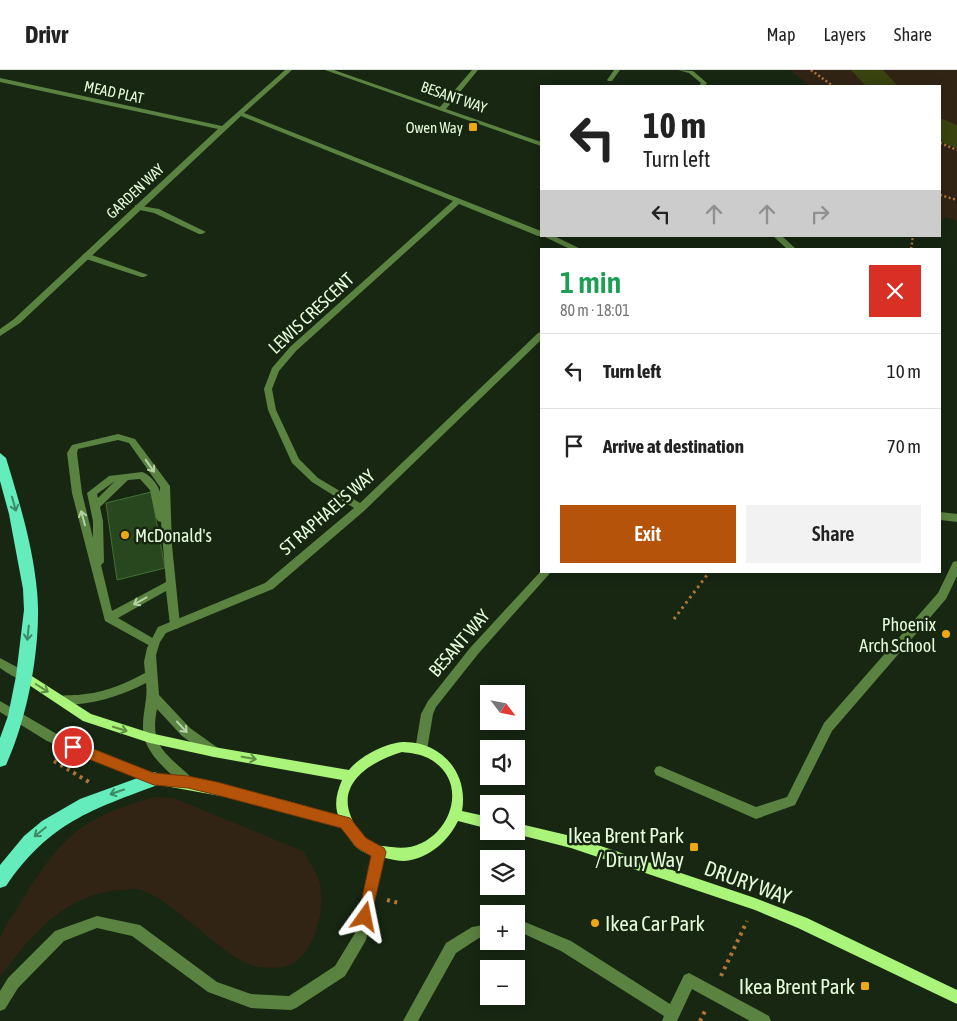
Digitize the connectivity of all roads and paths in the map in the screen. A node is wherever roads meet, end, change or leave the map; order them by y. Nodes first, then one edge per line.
1 (289, 70) edge
2 (328, 70) edge
3 (475, 70) edge
4 (616, 70) edge
5 (681, 70) edge
6 (811, 70) edge
7 (0, 80) edge
8 (610, 80) dead end
9 (703, 85) edge
10 (832, 85) edge
11 (443, 108) junction
12 (240, 113) junction
13 (223, 128) junction
14 (941, 143) edge
15 (540, 144) edge
16 (957, 150) edge
17 (941, 195) edge
18 (459, 200) junction
19 (957, 200) edge
20 (138, 207) junction
21 (202, 232) dead end
22 (540, 234) edge
23 (549, 237) edge
24 (778, 237) edge
25 (576, 248) edge
26 (791, 248) edge
27 (86, 256) junction
28 (144, 275) dead end
29 (0, 333) edge
30 (540, 336) edge
31 (0, 458) edge
32 (361, 508) junction
33 (941, 516) edge
34 (957, 518) edge
35 (167, 544) junction
36 (957, 565) edge
37 (545, 573) edge
38 (708, 573) edge
39 (99, 578) junction
40 (171, 584) junction
41 (109, 618) junction
42 (674, 619) dead end
43 (175, 625) junction
44 (152, 644) junction
45 (0, 663) edge
46 (24, 676) junction
47 (149, 676) junction
48 (153, 697) junction
49 (61, 700) junction
50 (0, 706) edge
51 (16, 716) junction
52 (150, 738) junction
53 (421, 750) junction
54 (214, 752) junction
55 (46, 756) dead end
56 (0, 760) edge
57 (660, 772) dead end
58 (350, 776) junction
59 (154, 779) junction
60 (188, 782) junction
61 (94, 784) dead end
62 (457, 815) junction
63 (480, 821) edge
64 (346, 823) junction
65 (525, 831) edge
66 (379, 852) junction
67 (0, 880) edge
68 (384, 900) dead end
69 (398, 903) dead end
70 (755, 904) junction
71 (525, 928) edge
72 (480, 932) edge
73 (713, 993) junction
74 (957, 997) edge
75 (0, 1004) edge
76 (671, 1017) edge
77 (410, 1021) edge
78 (700, 1021) edge
79 (764, 1021) edge

1 - 12 street, GARDEN WAY
2 - 11 street, BESANT WAY
3 - 11 street
4 - 8 street
5 - 9 street
6 - 10 path
7 - 13 street, MEAD PLAT
11 - 15 street, BESANT WAY
12 - 13 street, GARDEN WAY
12 - 18 street
13 - 20 street, GARDEN WAY
14 - 16 path
17 - 19 path
18 - 22 street
18 - 32 street, LEWIS CRESCENT
20 - 21 street
20 - 27 street, GARDEN WAY
23 - 25 street
24 - 26 street
27 - 28 street
27 - 29 street, GARDEN WAY
30 - 32 street, ST RAPHAEL'S WAY
31 -> 46 highway
32 - 43 street, ST RAPHAEL'S WAY
33 - 34 street
35 - 39 street
39 -> 35 street
35 - 40 street
36 - 57 street
37 - 53 street, BESANT WAY
38 - 42 path
39 - 41 street
40 -> 41 street
40 - 43 street
41 - 44 street
43 - 44 street, ST RAPHAEL'S WAY
44 - 47 street
45 - 46 street
46 -> 49 main road
46 - 51 highway
47 - 48 street
47 - 49 street
48 - 52 street
48 -> 54 street
49 -> 52 main road
50 - 51 street
51 - 56 highway
51 - 59 street
52 - 54 main road
52 - 60 street
53 - 58 main road
53 - 62 main road
54 -> 58 main road
55 - 61 path
58 - 64 main road
59 - 60 main road
59 -> 67 highway
60 - 64 main road
62 - 63 main road
62 - 66 main road
64 - 66 main road
65 - 70 main road, DRURY WAY
66 - 75 street
68 - 69 path
70 - 73 path
70 - 74 main road, DRURY WAY
71 - 76 street
72 - 77 street
73 - 76 street
73 - 78 path
73 - 79 street

